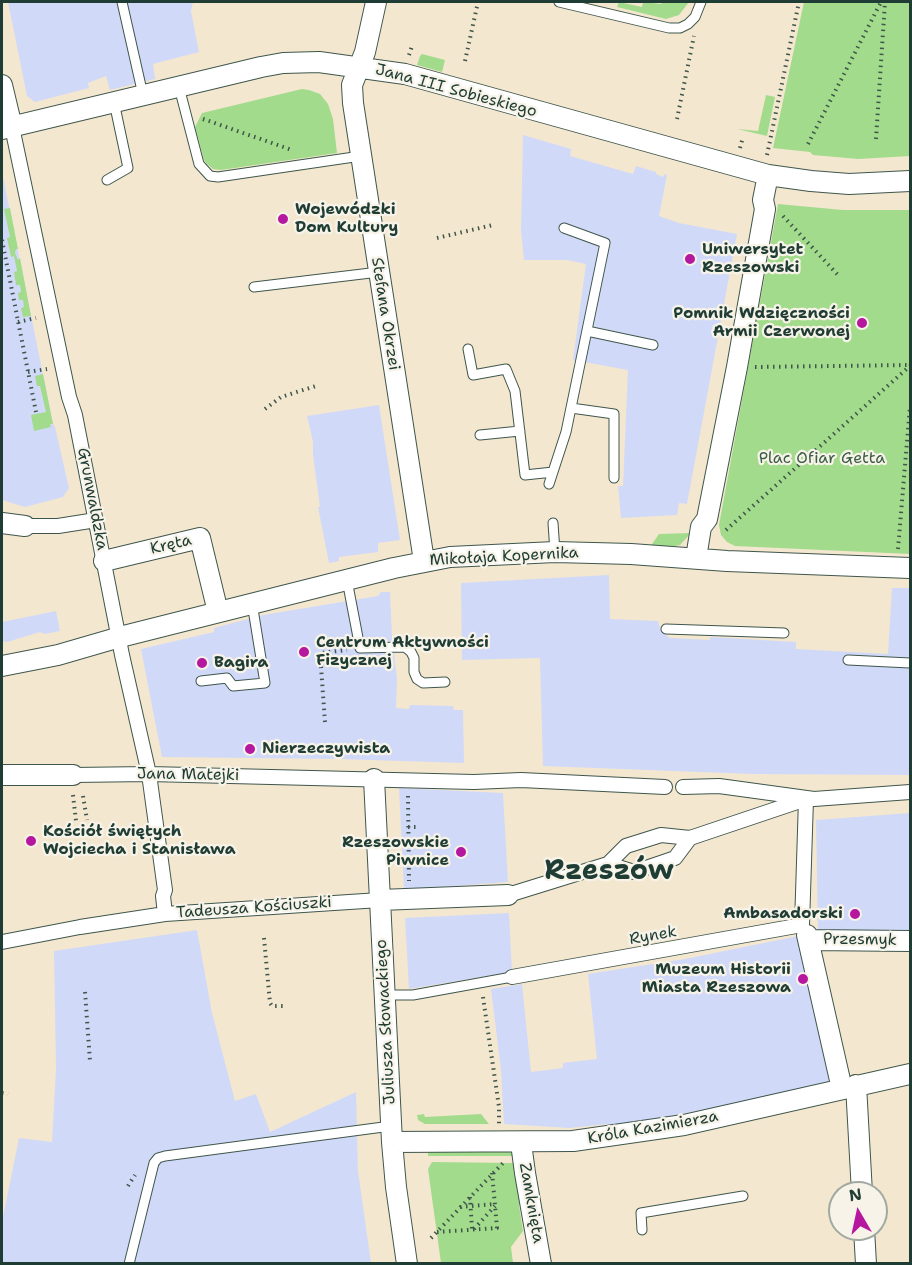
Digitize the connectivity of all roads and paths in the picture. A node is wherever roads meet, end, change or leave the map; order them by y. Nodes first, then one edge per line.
1 (122, 2) edge
2 (376, 2) edge
3 (478, 2) edge
4 (559, 2) edge
5 (799, 2) edge
6 (883, 2) edge
7 (700, 5) edge
8 (465, 60) dead end
9 (358, 66) junction
10 (2, 85) edge
11 (179, 87) junction
12 (143, 95) junction
13 (114, 102) junction
14 (187, 113) junction
15 (677, 119) dead end
16 (7, 128) edge
17 (876, 139) dead end
18 (808, 144) dead end
19 (362, 156) junction
20 (324, 161) junction
21 (765, 174) junction
22 (107, 180) dead end
23 (910, 181) edge
24 (764, 200) junction
25 (493, 225) dead end
26 (564, 228) dead end
27 (437, 238) dead end
28 (2, 240) edge
29 (379, 272) junction
30 (838, 275) dead end
31 (254, 287) dead end
32 (28, 320) dead end
33 (18, 322) junction
34 (587, 331) junction
35 (653, 345) dead end
36 (468, 349) dead end
37 (910, 366) edge
38 (736, 368) junction
39 (319, 385) dead end
40 (910, 406) edge
41 (571, 408) junction
42 (265, 409) dead end
43 (36, 412) dead end
44 (520, 431) junction
45 (480, 435) dead end
46 (553, 472) junction
47 (615, 478) dead end
48 (549, 484) dead end
49 (96, 520) junction
50 (2, 523) edge
51 (553, 523) dead end
52 (25, 526) joint
53 (726, 530) dead end
54 (899, 543) dead end
55 (555, 552) junction
56 (696, 558) junction
57 (104, 561) junction
58 (424, 561) junction
59 (910, 568) edge
60 (347, 580) junction
61 (252, 603) junction
62 (218, 612) junction
63 (739, 619) dead end
64 (666, 629) dead end
65 (739, 632) junction
66 (784, 633) dead end
67 (120, 636) junction
68 (339, 651) dead end
69 (848, 660) dead end
70 (910, 663) edge
71 (2, 666) edge
72 (201, 681) dead end
73 (445, 682) dead end
74 (326, 722) dead end
75 (148, 774) junction
76 (2, 775) edge
77 (73, 775) joint
78 (374, 779) junction
79 (683, 786) dead end
80 (664, 787) dead end
81 (910, 792) edge
82 (73, 796) dead end
83 (83, 796) dead end
84 (408, 799) dead end
85 (810, 799) junction
86 (87, 820) dead end
87 (76, 821) dead end
88 (408, 827) junction
89 (418, 827) dead end
90 (690, 838) junction
91 (608, 864) junction
92 (409, 878) dead end
93 (508, 895) joint
94 (380, 900) junction
95 (165, 914) junction
96 (806, 933) junction
97 (264, 938) dead end
98 (910, 941) edge
99 (2, 942) edge
100 (512, 977) joint
101 (481, 982) junction
102 (85, 992) dead end
103 (385, 994) junction
104 (283, 1006) dead end
105 (90, 1061) dead end
106 (910, 1074) edge
107 (849, 1087) junction
108 (2, 1093) edge
109 (8, 1094) dead end
110 (500, 1129) dead end
111 (392, 1134) junction
112 (521, 1143) junction
113 (506, 1160) dead end
114 (492, 1172) junction
115 (861, 1181) edge
116 (743, 1196) dead end
117 (470, 1197) junction
118 (495, 1205) junction
119 (470, 1206) junction
120 (460, 1207) junction
121 (472, 1229) junction
122 (642, 1230) dead end
123 (437, 1232) junction
124 (431, 1238) dead end
125 (865, 1241) edge
126 (129, 1263) edge
127 (407, 1263) edge
128 (541, 1263) edge
129 (866, 1263) edge

1 - 12 lane
2 - 9 street, Stefana Okrzei
3 - 8 path
4 - 7 lane
5 - 21 path
6 - 17 path
6 - 18 path
7 - 15 path
9 - 11 street, Jana III Sobieskiego
9 - 19 street, Stefana Okrzei
9 - 21 street, Jana III Sobieskiego
10 - 16 street, Grunwaldzka
11 - 12 street, Jana III Sobieskiego
11 - 14 lane
12 - 13 street, Jana III Sobieskiego
13 - 16 street, Jana III Sobieskiego
13 - 22 lane
14 - 20 path
14 - 20 lane
16 - 49 street, Grunwaldzka
19 - 20 lane
19 - 29 street, Stefana Okrzei
21 - 23 street, Jana III Sobieskiego
21 - 24 street
24 - 30 path
24 - 38 street
25 - 27 path
26 - 34 lane
28 - 33 path
29 - 31 lane
29 - 58 street, Stefana Okrzei
32 - 33 path
33 - 43 path
34 - 35 lane
34 - 41 lane
36 - 44 lane
37 - 38 path
37 - 53 path
38 - 56 street
39 - 42 path
40 - 54 path
41 - 46 lane
41 - 47 lane
44 - 45 lane
44 - 46 lane
46 - 48 lane
49 - 52 street
49 - 57 street, Grunwaldzka
50 - 52 street
51 - 55 lane
55 - 56 street, Mikołaja Kopernika
55 - 58 street, Mikołaja Kopernika
56 - 59 street, Mikołaja Kopernika
57 - 62 street, Kręta
57 - 67 street, Grunwaldzka
58 - 60 street, Mikołaja Kopernika
60 - 61 street, Mikołaja Kopernika
60 - 73 lane
61 - 62 street, Mikołaja Kopernika
61 - 72 lane
62 - 67 street, Mikołaja Kopernika
63 - 65 lane
64 - 65 lane
65 - 66 lane
67 - 71 street, Mikołaja Kopernika
67 - 75 street, Grunwaldzka
68 - 74 path
69 - 70 lane
75 - 77 street, Jana Matejki
75 - 78 street, Jana Matejki
75 - 95 street, Grunwaldzka
76 - 77 street, Jana Matejki
78 - 80 street
78 - 94 street, Juliusza Słowackiego
79 - 85 street
81 - 85 street
82 - 87 path
83 - 86 path
84 - 88 path
85 - 90 street
85 - 96 street
88 - 89 path
88 - 92 path
90 - 91 street
90 - 91 street
91 - 93 street
93 - 94 street, Tadeusza Kościuszki
94 - 95 street, Tadeusza Kościuszki
94 - 103 street, Juliusza Słowackiego
95 - 99 street, Tadeusza Kościuszki
96 - 98 street, Przesmyk
96 - 100 street, Rynek
96 - 107 street
97 - 104 path
100 - 101 lane, Rynek
101 - 103 lane, Rynek
101 - 110 path
102 - 105 path
103 - 111 street, Juliusza Słowackiego
106 - 107 street, Króla Kazimierza
107 - 112 street, Króla Kazimierza
107 - 115 street
108 - 109 path
111 - 112 street, Króla Kazimierza
111 - 126 lane
111 - 127 street, Juliusza Słowackiego
112 - 128 street, Zamknięta
113 - 114 path
114 - 117 path
114 - 118 path
116 - 122 lane
117 - 119 path
117 - 120 path
118 - 119 path
118 - 121 path
118 - 121 path
119 - 120 path
119 - 121 path
120 - 123 path
121 - 123 path
123 - 124 path
125 - 129 street

